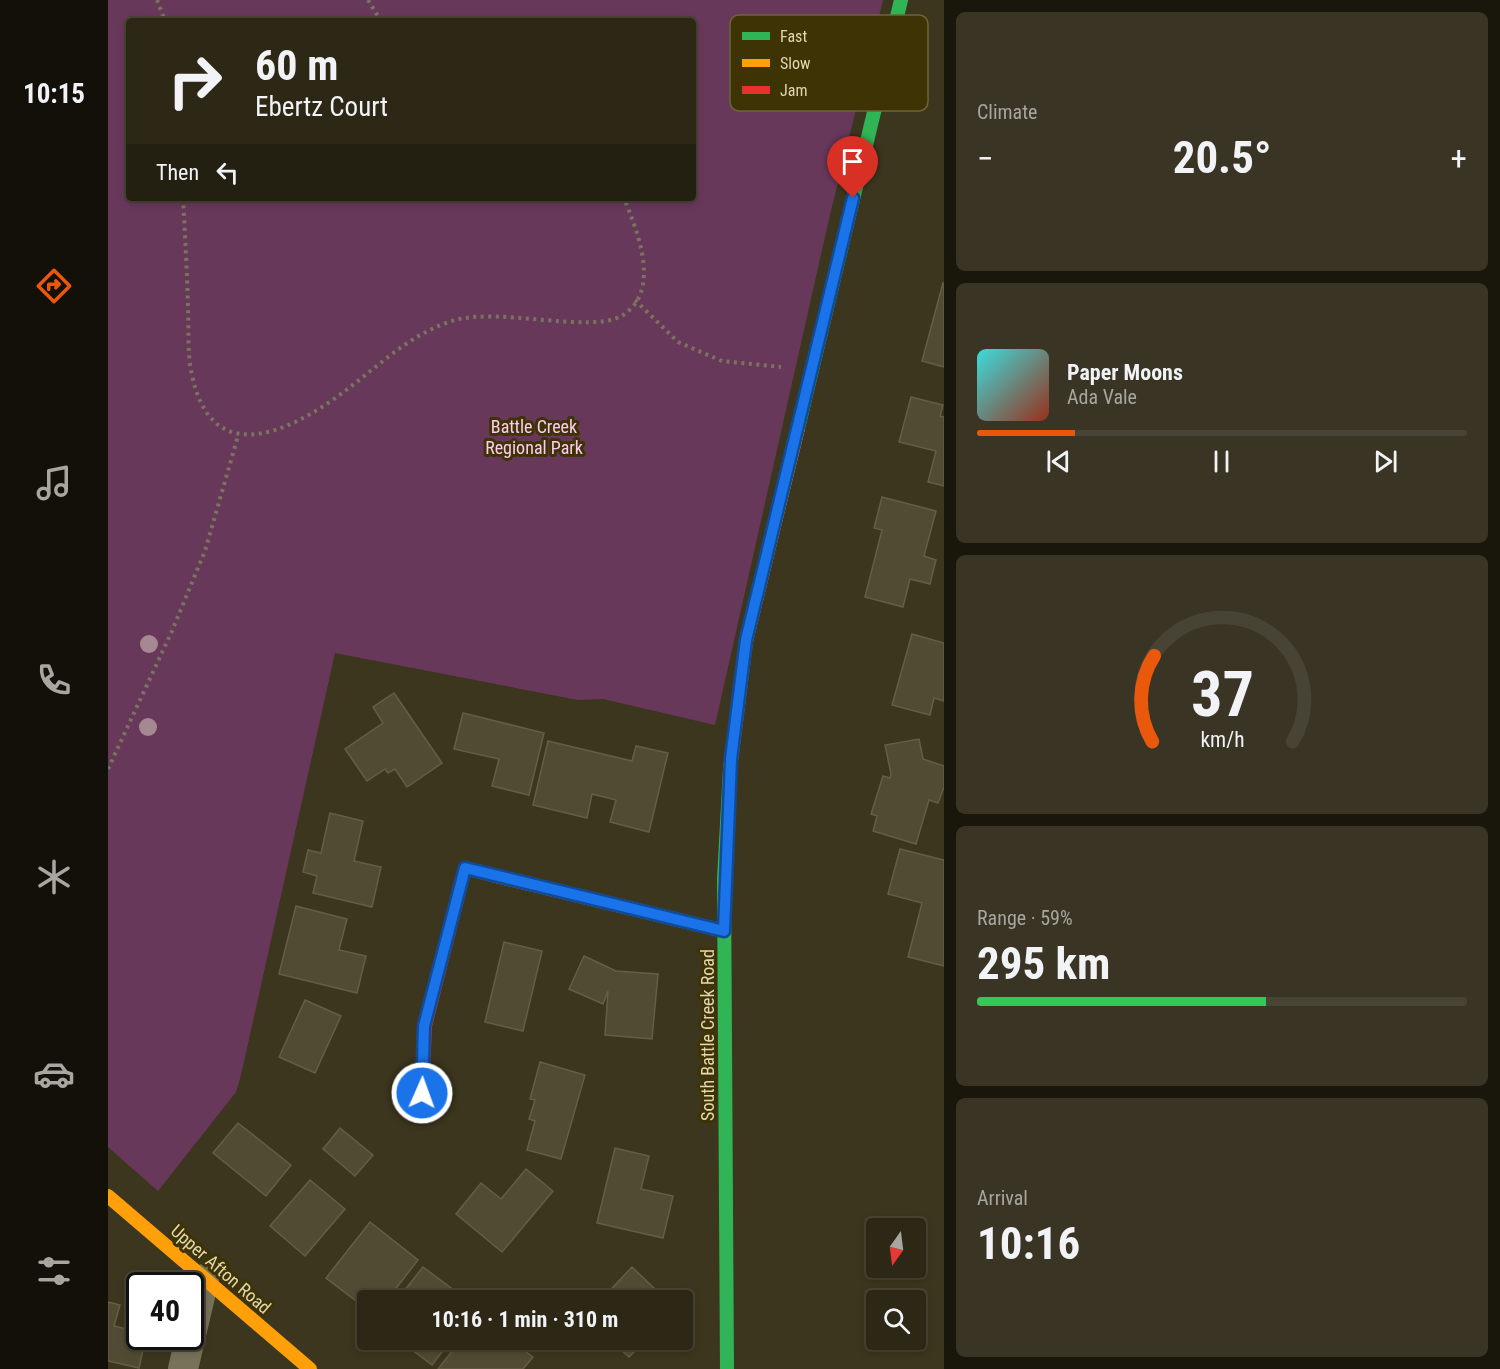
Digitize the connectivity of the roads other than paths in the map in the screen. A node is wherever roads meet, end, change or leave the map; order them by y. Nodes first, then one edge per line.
1 (901, 0) edge
2 (897, 15) edge
3 (874, 111) edge
4 (724, 931) junction
5 (422, 1093) dead end
6 (108, 1196) edge
7 (196, 1272) edge
8 (204, 1279) edge
9 (187, 1350) edge
10 (183, 1369) edge
11 (310, 1369) edge
12 (727, 1369) edge

1 - 2 street, South Battle Creek Road
3 - 4 street, South Battle Creek Road
4 - 5 street
4 - 12 street, South Battle Creek Road
6 - 7 street, Upper Afton Road
8 - 11 street, Upper Afton Road
9 - 10 street

